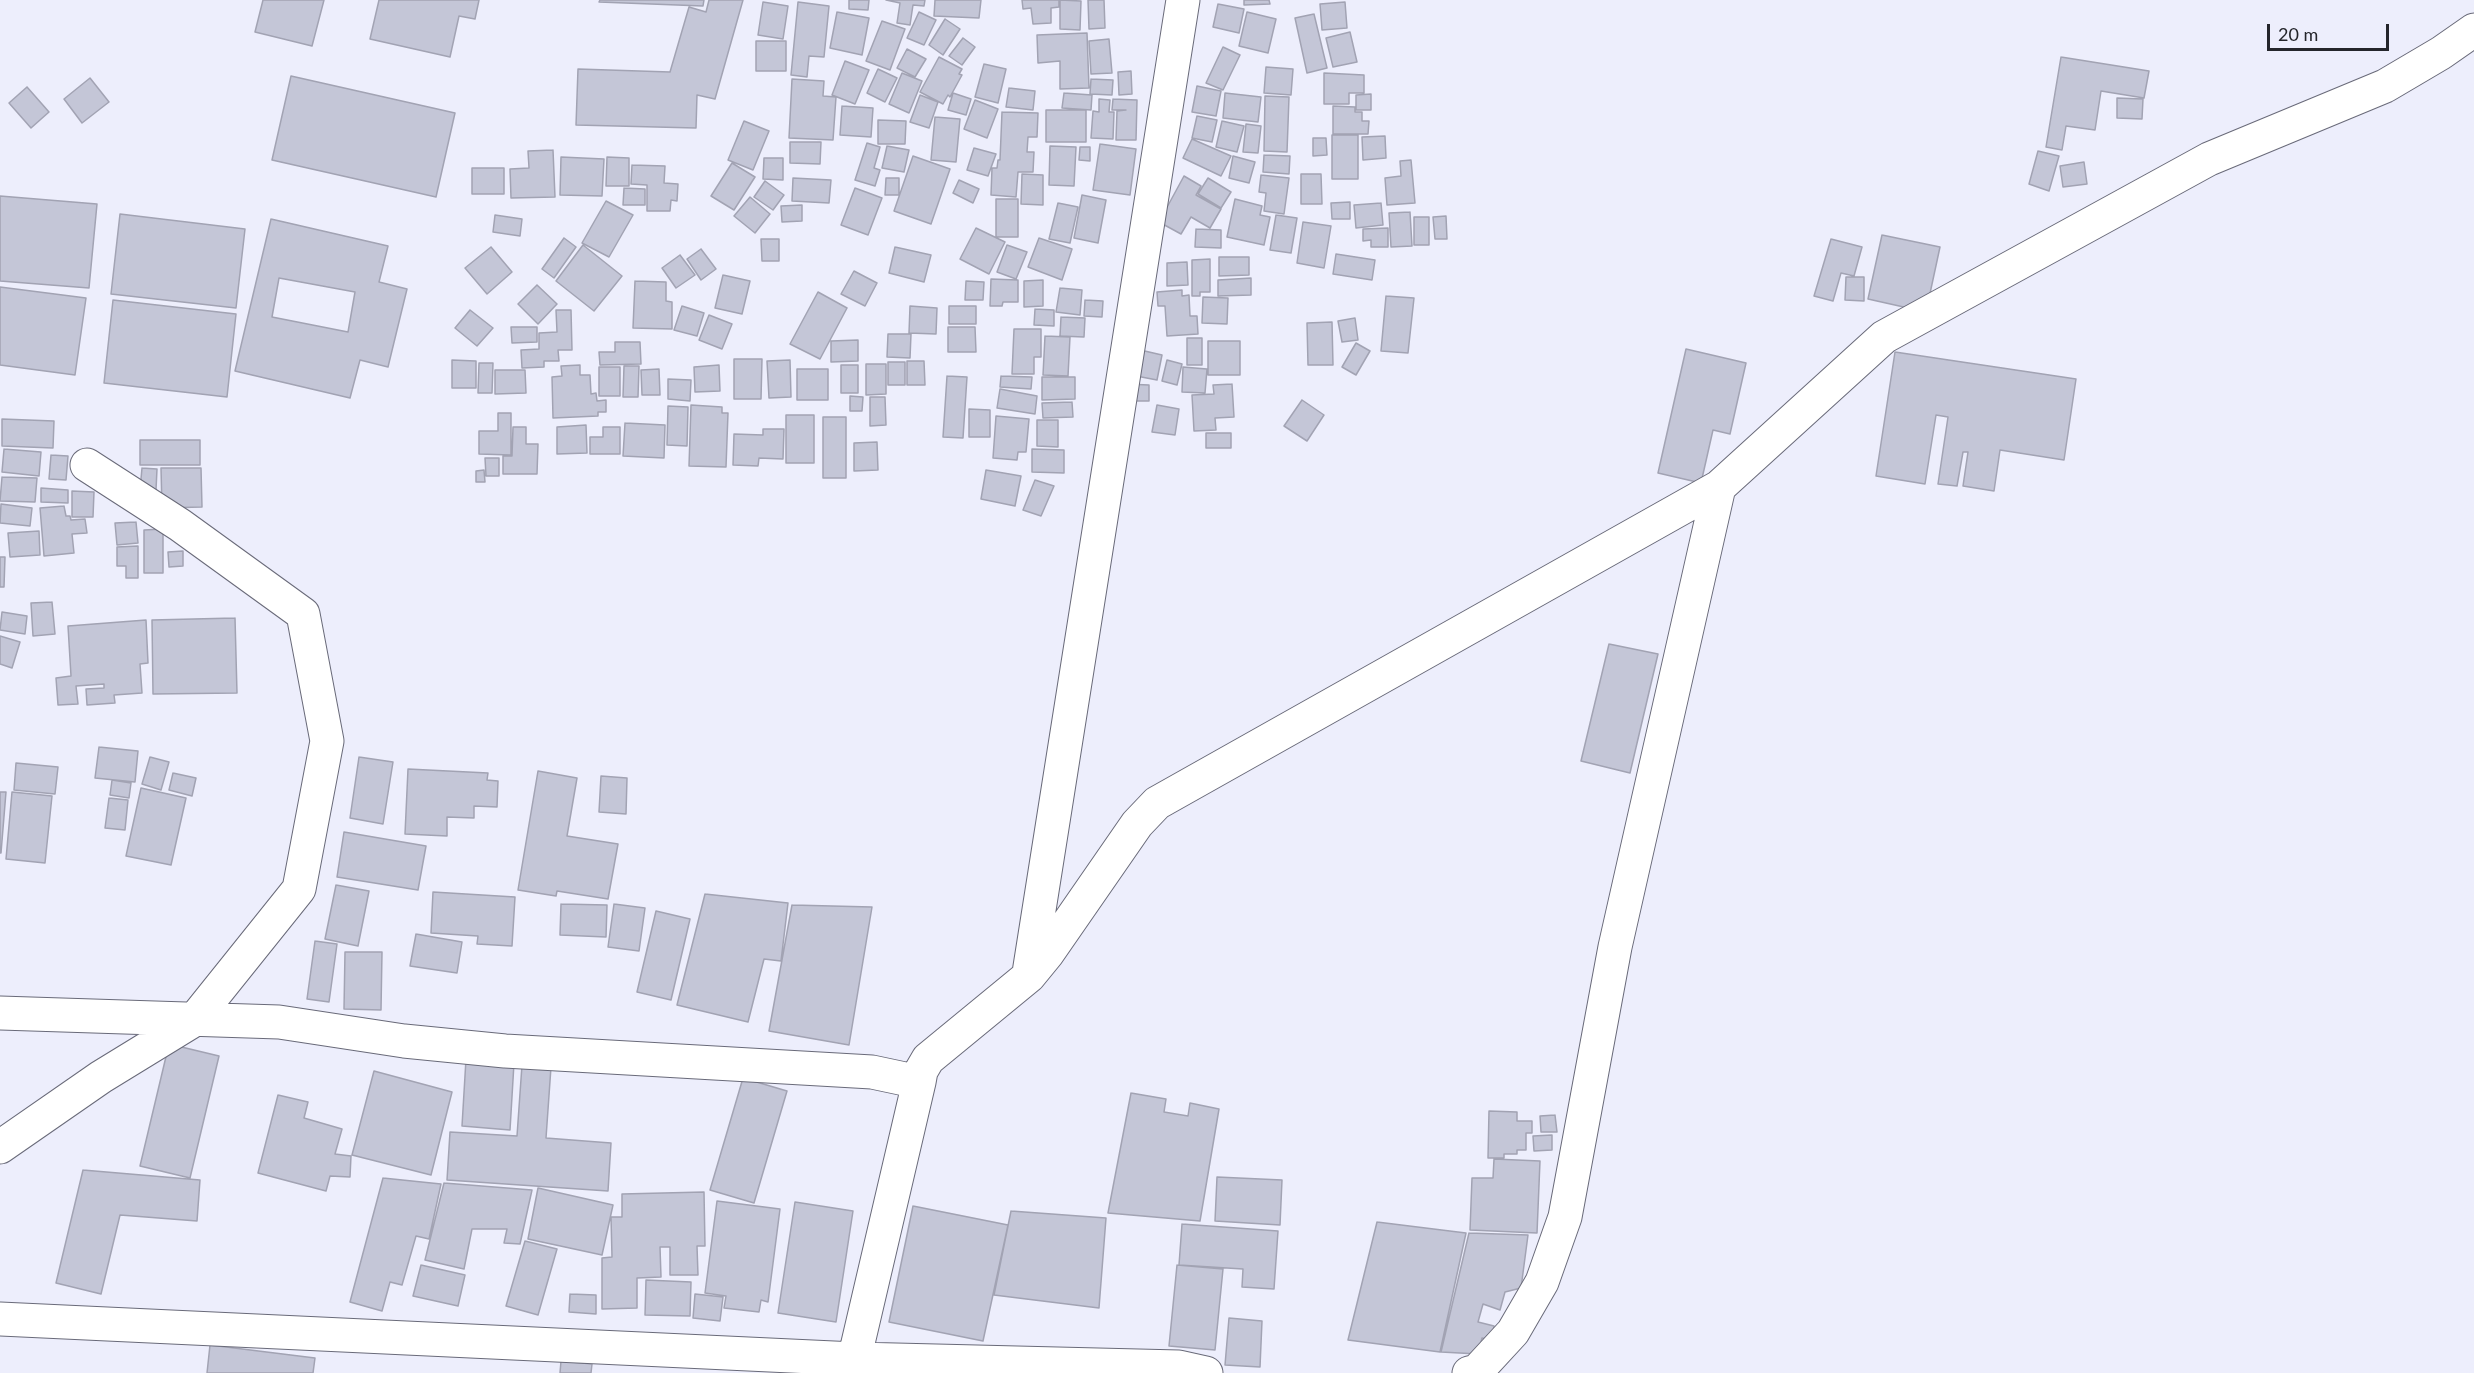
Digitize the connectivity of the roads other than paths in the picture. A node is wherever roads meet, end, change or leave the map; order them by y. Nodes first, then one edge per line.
1 (1184, 0) edge
2 (2474, 30) edge
3 (87, 465) dead end
4 (1719, 487) junction
5 (1029, 976) junction
6 (0, 1013) edge
7 (194, 1020) junction
8 (919, 1082) junction
9 (0, 1147) edge
10 (0, 1319) edge
11 (853, 1366) edge
12 (1206, 1373) edge
13 (1469, 1373) edge

1 - 5 street
2 - 4 street
3 - 7 street
4 - 5 street
4 - 13 street
5 - 8 street
6 - 7 street
7 - 8 street
7 - 9 street
8 - 11 street
10 - 11 street
11 - 12 street

